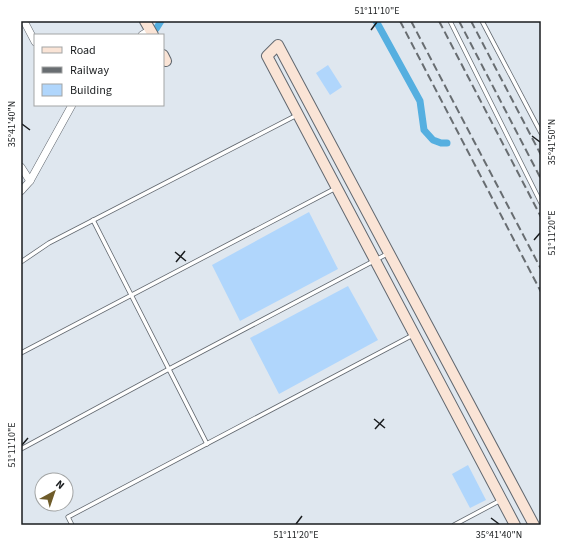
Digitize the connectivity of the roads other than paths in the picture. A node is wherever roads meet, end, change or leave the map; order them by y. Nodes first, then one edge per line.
1 (24, 21) edge
2 (450, 21) edge
3 (482, 21) edge
4 (34, 40) edge
5 (70, 106) edge
6 (312, 107) junction
7 (298, 115) junction
8 (541, 133) edge
9 (21, 167) edge
10 (349, 178) junction
11 (30, 181) junction
12 (337, 187) junction
13 (21, 191) edge
14 (541, 203) edge
15 (93, 220) junction
16 (389, 253) junction
17 (376, 261) junction
18 (21, 262) edge
19 (130, 295) junction
20 (428, 326) junction
21 (414, 334) junction
22 (21, 353) edge
23 (169, 369) junction
24 (207, 444) junction
25 (21, 449) edge
26 (519, 498) junction
27 (503, 503) junction
28 (72, 525) edge
29 (454, 525) edge
30 (515, 525) edge
31 (534, 525) edge

1 - 4 street
2 - 14 lane
3 - 8 lane
5 - 11 street
6 - 7 street
6 - 7 street
6 - 10 street
7 - 12 street
7 - 15 lane
9 - 11 street
10 - 12 street
10 - 16 street
11 - 13 street
12 - 17 street
12 - 19 lane
15 - 18 lane
15 - 19 lane
16 - 17 lane
16 - 20 street
17 - 21 street
17 - 23 lane
19 - 22 lane
19 - 23 lane
20 - 21 street
20 - 26 street
21 - 24 lane
21 - 27 street
23 - 24 lane
23 - 25 lane
24 - 28 lane
26 - 27 street
26 - 31 street
27 - 29 lane
27 - 30 street

